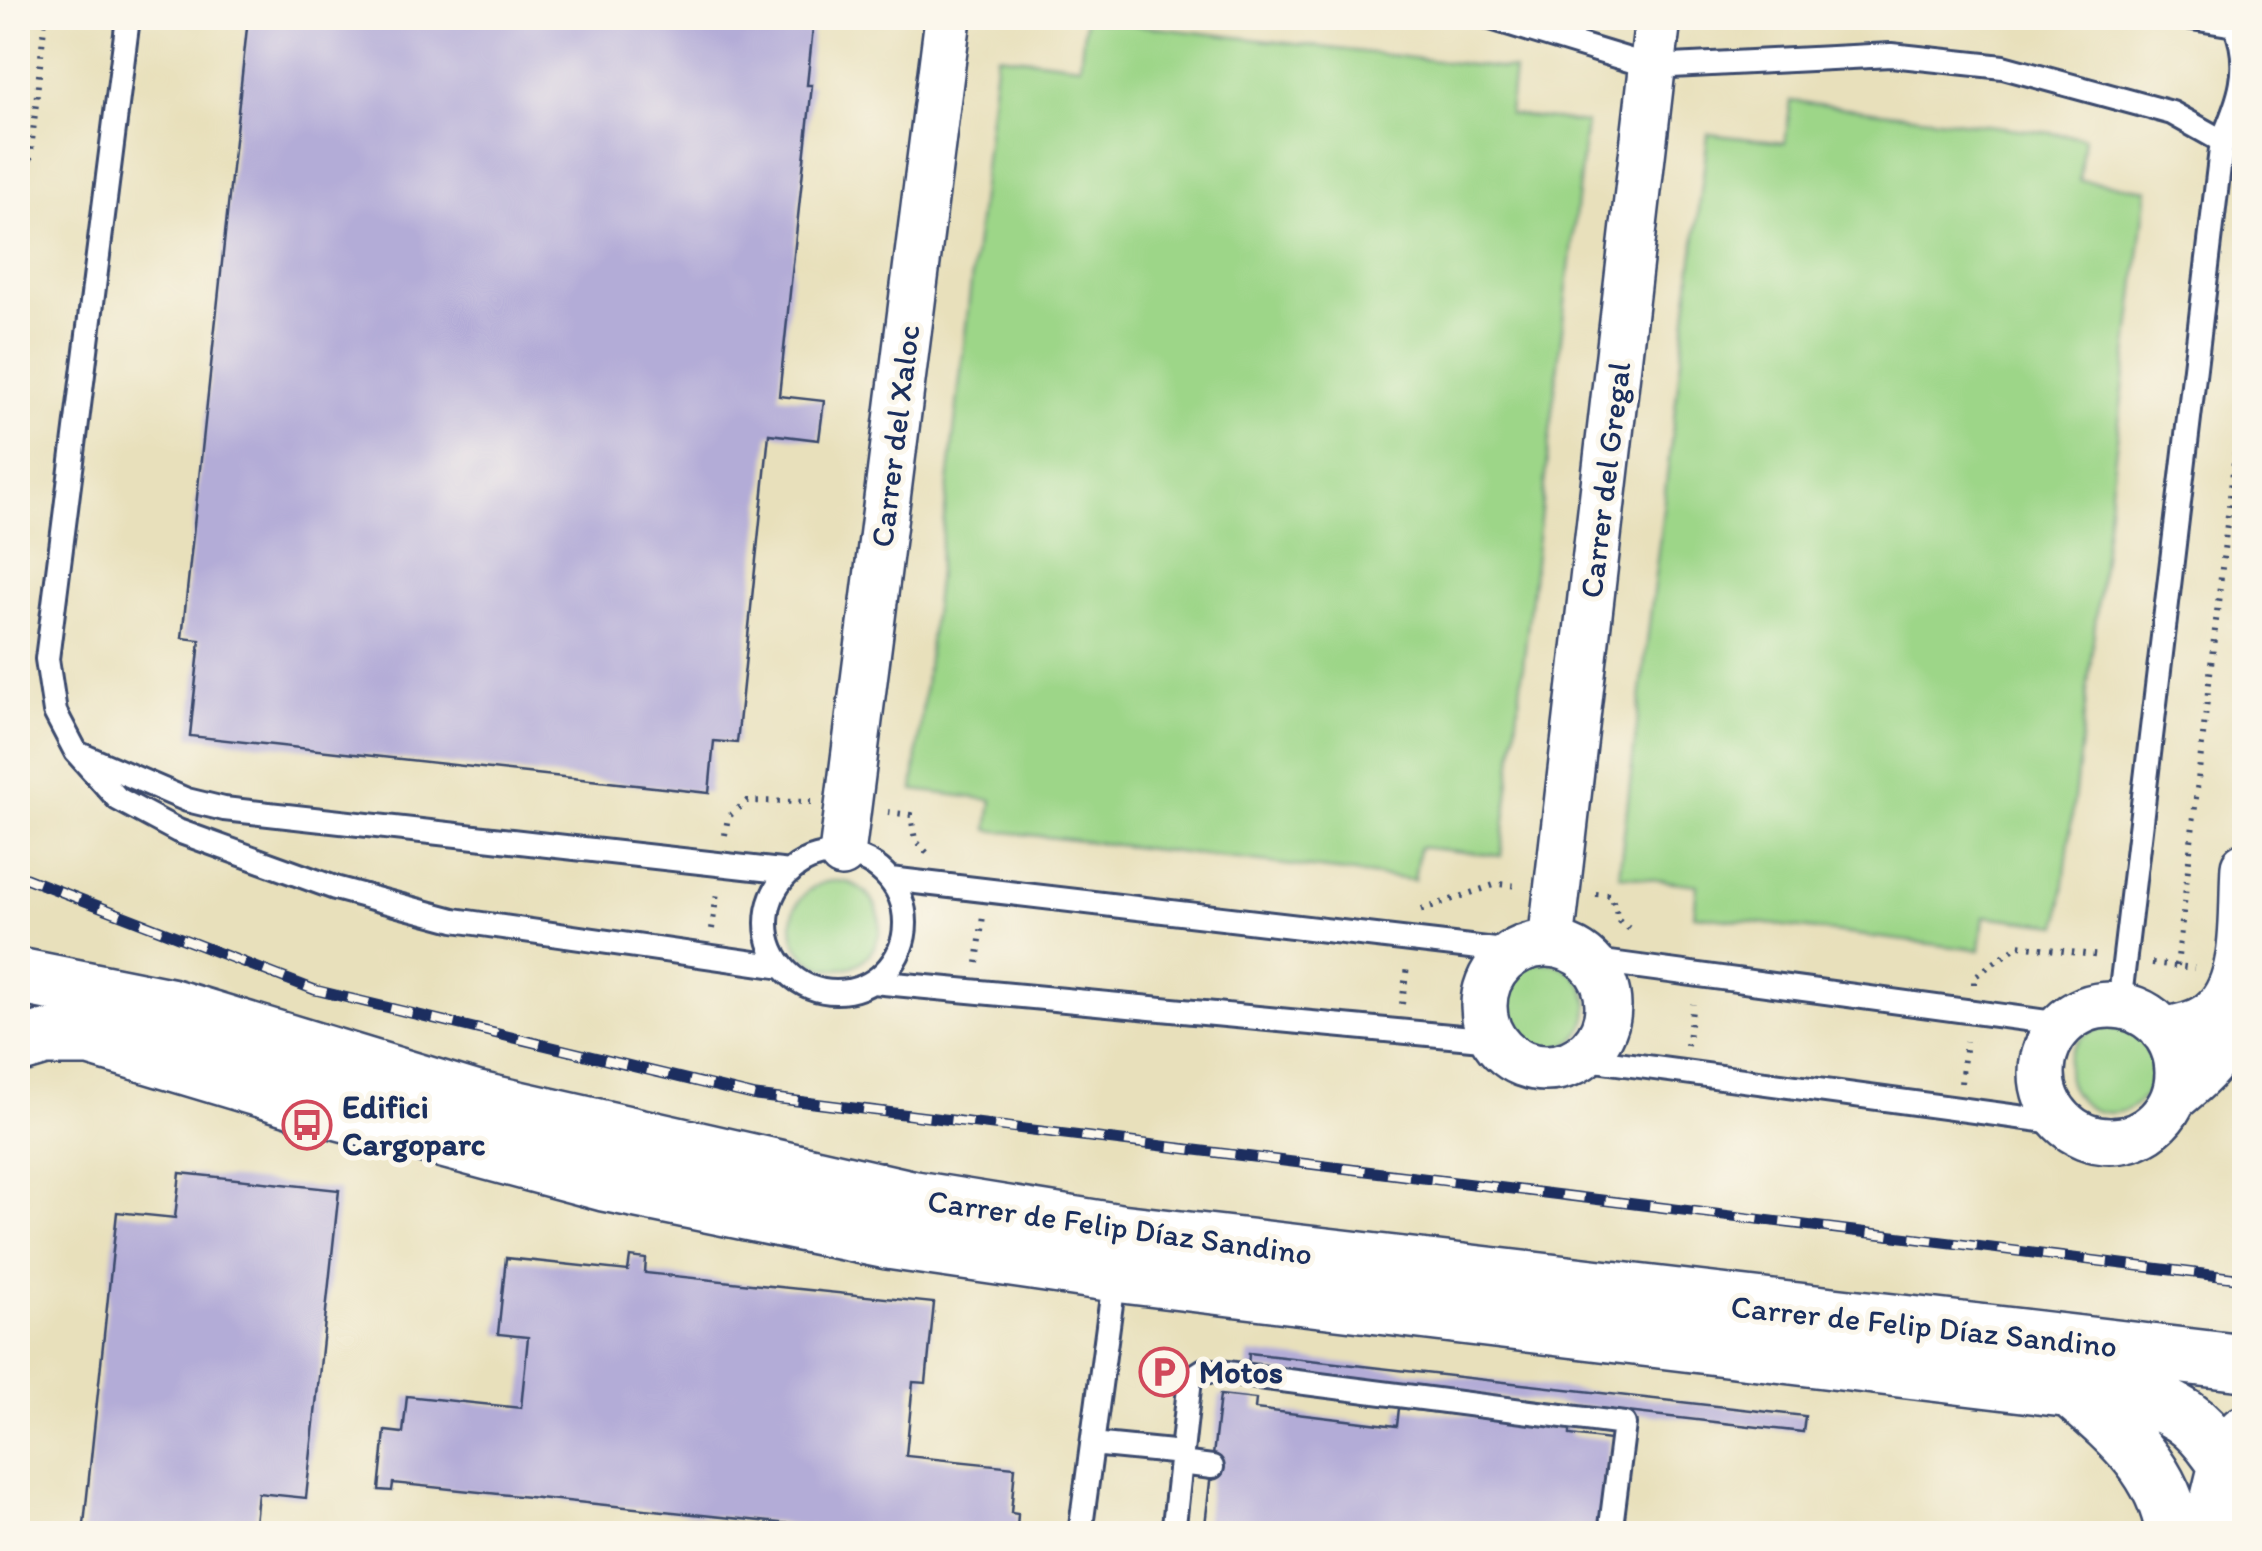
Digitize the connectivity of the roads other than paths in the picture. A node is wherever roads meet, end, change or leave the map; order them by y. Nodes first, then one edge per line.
1 (128, 18) edge
2 (948, 18) edge
3 (1491, 18) edge
4 (1658, 18) edge
5 (2192, 18) edge
6 (1652, 67) junction
7 (2222, 142) junction
8 (76, 752) junction
9 (842, 854) junction
10 (2244, 866) edge
11 (790, 872) junction
12 (890, 879) junction
13 (1551, 952) junction
14 (783, 967) junction
15 (18, 976) edge
16 (873, 982) junction
17 (2231, 985) junction
18 (2118, 1006) junction
19 (2062, 1024) junction
20 (2163, 1032) junction
21 (1493, 1040) junction
22 (18, 1046) edge
23 (1580, 1058) junction
24 (2173, 1100) junction
25 (2062, 1123) junction
26 (1118, 1252) junction
27 (2244, 1363) edge
28 (2071, 1390) junction
29 (1092, 1444) junction
30 (1181, 1458) junction
31 (1212, 1467) dead end
32 (2230, 1491) edge
33 (1608, 1521) edge
34 (1080, 1534) edge
35 (1173, 1534) edge
36 (2174, 1534) edge

1 - 8 lane
2 - 9 street, Carrer del Xaloc
3 - 6 lane
4 - 6 street, Carrer del Gregal
5 - 7 lane
6 - 7 lane
6 - 13 street, Carrer del Gregal
7 - 18 lane
8 - 11 lane
8 - 14 lane
9 - 11 lane
9 - 12 lane
10 - 17 street
11 - 14 lane
12 - 13 lane
12 - 16 lane
13 - 19 lane
13 - 21 street
13 - 23 street
14 - 16 lane
15 - 26 main road, Carrer de Felip Díaz Sandino
16 - 21 lane
17 - 20 street
17 - 24 street
18 - 19 street
18 - 20 street
19 - 25 street
20 - 24 street
21 - 23 street
22 - 26 main road, Carrer de Felip Díaz Sandino
23 - 25 lane
24 - 25 street
26 - 27 main road, Carrer de Felip Díaz Sandino
26 - 28 main road, Carrer de Felip Díaz Sandino
26 - 29 lane
28 - 32 main road, Carrer de Felip Díaz Sandino
28 - 36 main road
29 - 30 lane
29 - 34 lane
30 - 31 lane
30 - 33 lane
30 - 35 lane

